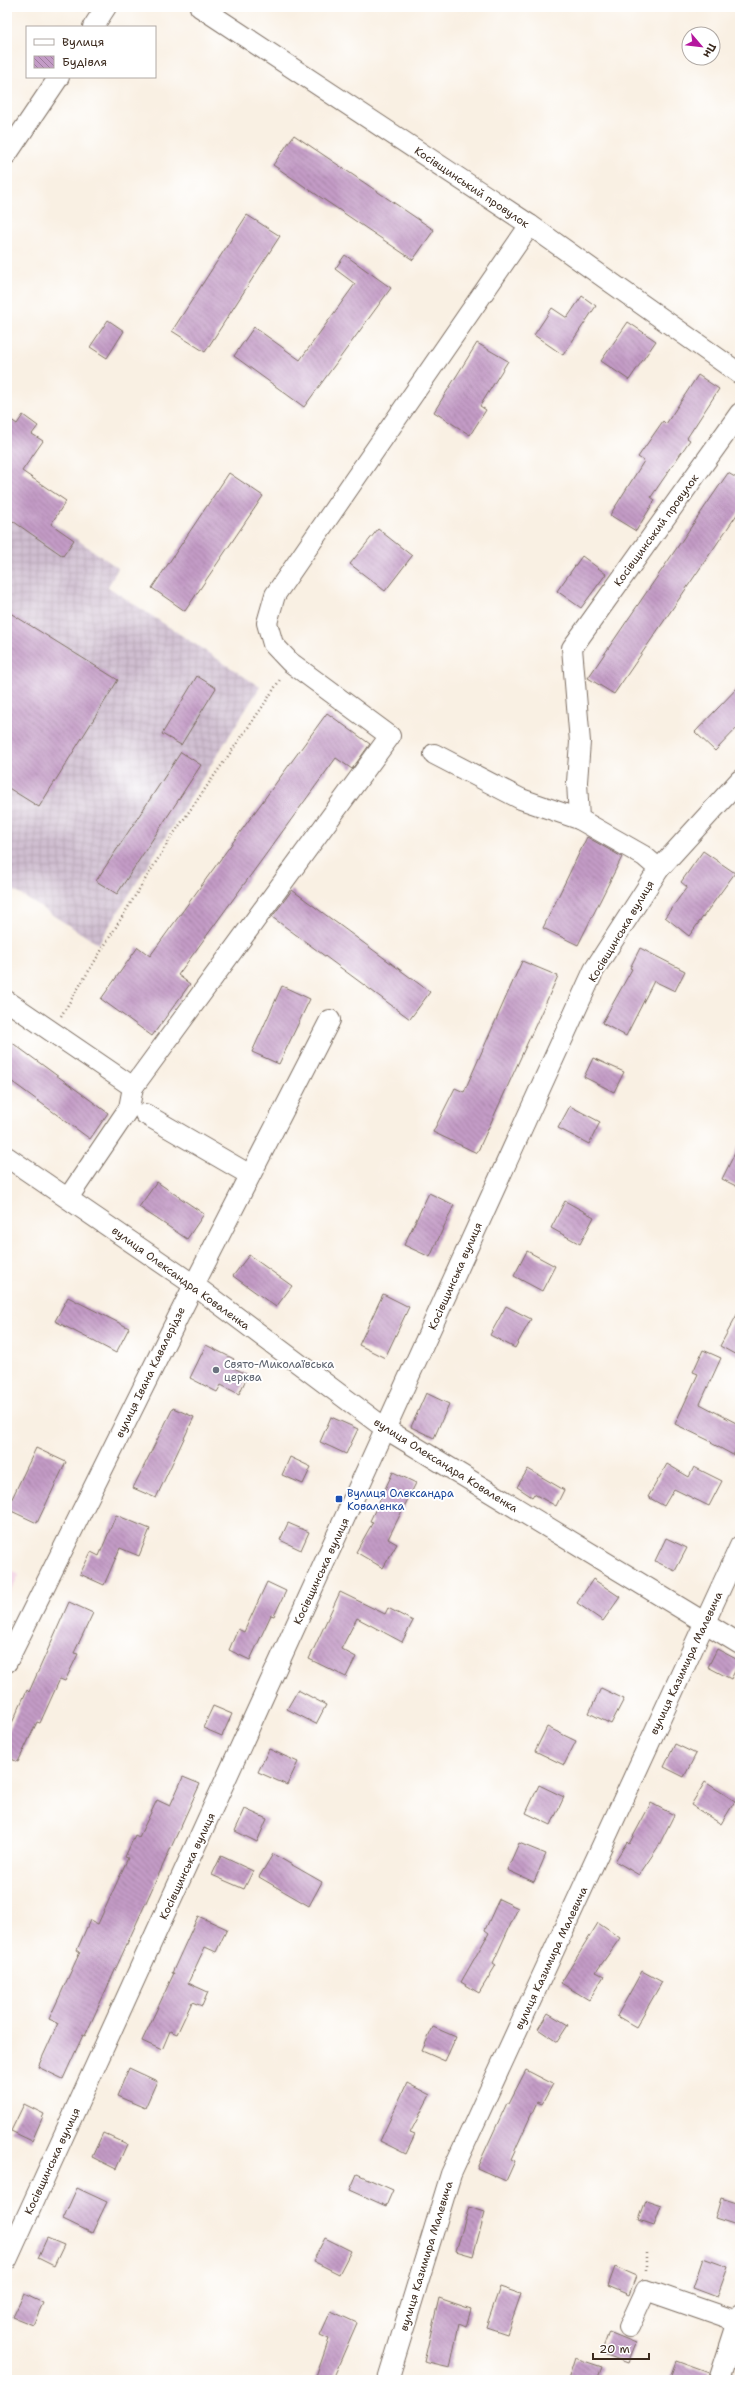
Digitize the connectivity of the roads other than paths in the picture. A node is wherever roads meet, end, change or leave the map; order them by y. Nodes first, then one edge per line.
1 (106, 7) edge
2 (200, 7) edge
3 (94, 26) edge
4 (58, 78) edge
5 (7, 154) edge
6 (530, 225) junction
7 (740, 374) edge
8 (740, 413) edge
9 (434, 754) dead end
10 (740, 780) edge
11 (579, 819) junction
12 (659, 869) junction
13 (7, 1001) edge
14 (330, 1020) dead end
15 (133, 1087) junction
16 (145, 1114) dead end
17 (7, 1157) edge
18 (250, 1176) junction
19 (68, 1198) junction
20 (194, 1285) junction
21 (386, 1429) junction
22 (740, 1546) edge
23 (704, 1622) junction
24 (740, 1644) edge
25 (7, 1662) edge
26 (7, 2260) edge
27 (739, 2319) edge
28 (629, 2327) dead end
29 (388, 2380) edge
30 (719, 2380) edge

1 - 3 street
2 - 6 street, Косівщинський провулок
4 - 5 street
6 - 7 street, Косівщинський провулок
6 - 15 street
8 - 11 street, Косівщинський провулок
9 - 11 street
10 - 12 street, Косівщинська вулиця
11 - 12 street
12 - 21 street, Косівщинська вулиця
13 - 15 street
14 - 18 street, вулиця Івана Кавалерідзе
15 - 19 street
16 - 18 street
17 - 19 street, вулиця Олександра Коваленка
18 - 20 street, вулиця Івана Кавалерідзе
19 - 20 street, вулиця Олександра Коваленка
20 - 21 street, вулиця Олександра Коваленка
20 - 25 street, вулиця Івана Кавалерідзе
21 - 23 street, вулиця Олександра Коваленка
21 - 26 street, Косівщинська вулиця
22 - 23 street, вулиця Казимира Малевича
23 - 24 street, вулиця Олександра Коваленка
23 - 29 street, вулиця Казимира Малевича
27 - 28 street
27 - 30 street

